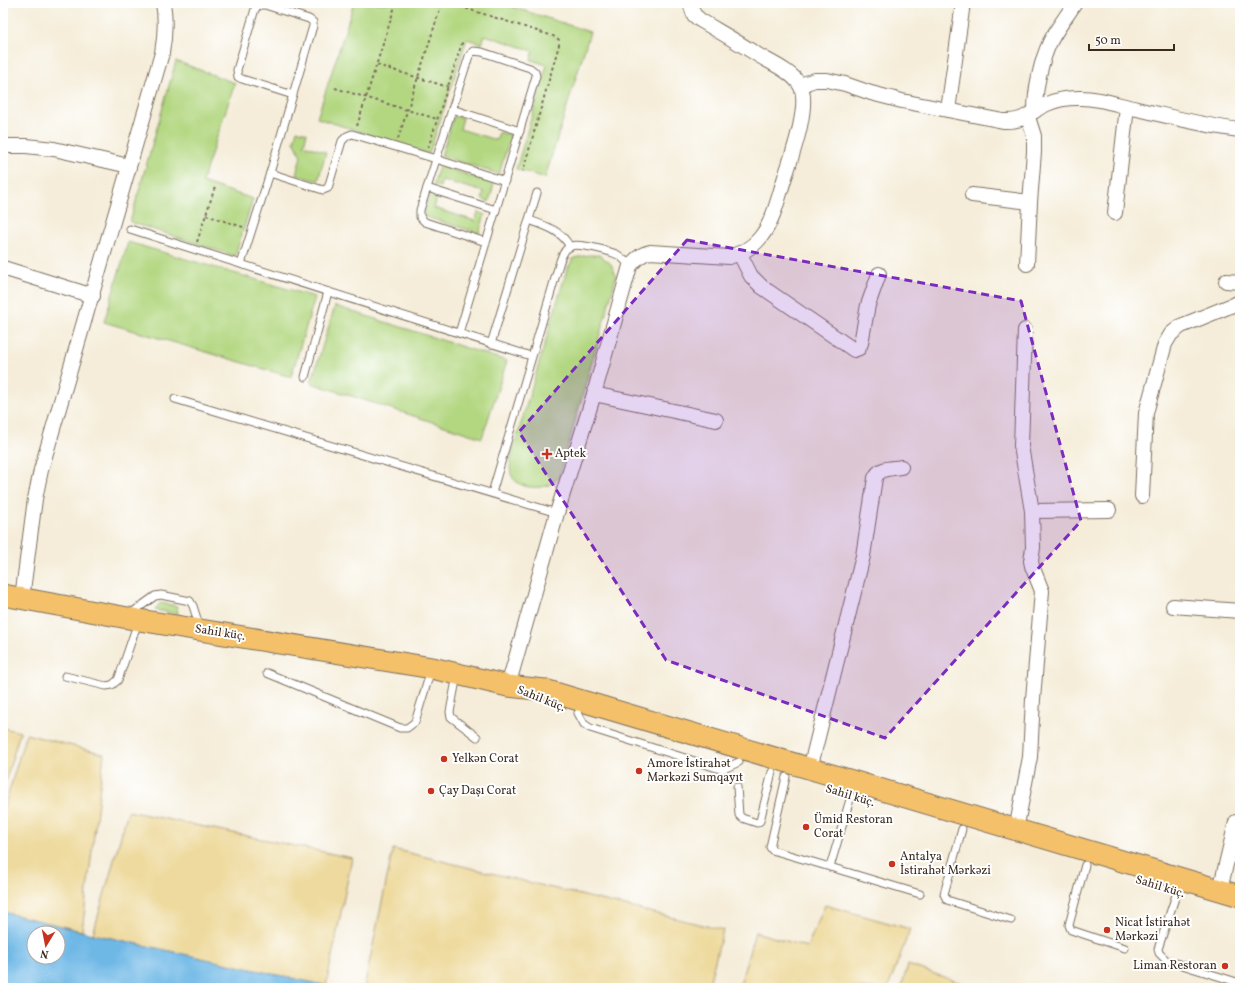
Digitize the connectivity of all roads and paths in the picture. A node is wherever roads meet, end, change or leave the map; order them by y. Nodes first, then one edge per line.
1 (163, 3) edge
2 (396, 3) edge
3 (442, 3) edge
4 (690, 3) edge
5 (963, 3) edge
6 (1075, 3) edge
7 (463, 40) dead end
8 (376, 65) junction
9 (418, 78) junction
10 (800, 85) junction
11 (448, 87) junction
12 (335, 88) dead end
13 (293, 96) junction
14 (366, 98) junction
15 (1127, 107) junction
16 (452, 109) junction
17 (408, 110) junction
18 (948, 110) junction
19 (1031, 114) junction
20 (437, 119) junction
21 (359, 128) dead end
22 (1240, 130) edge
23 (520, 131) junction
24 (392, 138) dead end
25 (3, 146) edge
26 (426, 153) dead end
27 (436, 159) junction
28 (129, 166) junction
29 (270, 173) junction
30 (505, 181) junction
31 (215, 186) dead end
32 (427, 188) junction
33 (537, 193) dead end
34 (972, 195) dead end
35 (1030, 202) junction
36 (496, 210) junction
37 (1115, 213) dead end
38 (206, 215) junction
39 (529, 220) junction
40 (244, 227) dead end
41 (130, 229) dead end
42 (486, 242) junction
43 (196, 243) dead end
44 (570, 247) junction
45 (740, 254) junction
46 (241, 264) junction
47 (1027, 264) dead end
48 (630, 266) junction
49 (3, 268) edge
50 (879, 274) dead end
51 (328, 292) junction
52 (93, 296) junction
53 (1240, 302) edge
54 (1025, 330) dead end
55 (459, 333) junction
56 (491, 344) junction
57 (531, 356) junction
58 (305, 377) dead end
59 (594, 394) junction
60 (175, 399) dead end
61 (716, 420) dead end
62 (901, 467) dead end
63 (492, 493) junction
64 (1142, 496) dead end
65 (1109, 510) dead end
66 (1032, 511) junction
67 (558, 513) junction
68 (12, 597) edge
69 (1173, 606) dead end
70 (1240, 611) edge
71 (132, 619) junction
72 (201, 630) junction
73 (432, 668) junction
74 (267, 672) dead end
75 (458, 673) junction
76 (65, 676) dead end
77 (508, 686) junction
78 (477, 736) dead end
79 (810, 769) junction
80 (779, 774) junction
81 (737, 786) dead end
82 (851, 796) junction
83 (1236, 822) dead end
84 (962, 829) junction
85 (1016, 830) junction
86 (1086, 865) junction
87 (830, 867) junction
88 (1220, 890) junction
89 (1177, 892) junction
90 (920, 894) dead end
91 (1240, 896) edge
92 (1240, 911) edge
93 (1011, 920) dead end
94 (1125, 948) dead end
95 (1240, 983) edge

1 - 28 street
2 - 8 path
3 - 9 path
4 - 10 street
5 - 18 street
6 - 19 street
7 - 11 path
8 - 9 path
8 - 14 path
9 - 11 path
9 - 17 path
10 - 18 street
10 - 45 street
11 - 20 path
12 - 14 path
13 - 13 lane
13 - 29 lane
14 - 17 path
14 - 21 path
15 - 19 street
15 - 22 street
15 - 37 street
16 - 23 lane
16 - 23 lane
16 - 27 lane
17 - 20 path
17 - 24 path
18 - 19 street
19 - 35 street
20 - 26 path
23 - 30 lane
25 - 28 street
27 - 29 lane
27 - 30 lane
27 - 32 lane
28 - 52 street
29 - 46 lane
30 - 36 lane
31 - 38 path
32 - 36 lane
32 - 42 lane
33 - 39 lane
34 - 35 street
35 - 47 street
36 - 42 lane
38 - 40 path
38 - 43 path
39 - 44 lane
39 - 56 lane
41 - 46 lane
42 - 55 lane
44 - 48 lane
44 - 57 lane
45 - 48 street
45 - 50 street
46 - 51 lane
48 - 59 street
49 - 52 street
51 - 55 lane
51 - 58 lane
52 - 68 street
53 - 64 street
54 - 66 street
55 - 56 lane
56 - 57 lane
57 - 63 lane
59 - 61 street
59 - 67 street
60 - 63 lane
62 - 79 street
63 - 67 lane
65 - 66 street
66 - 85 street
67 - 77 street
68 - 71 main road, Sahil küç.
69 - 70 street
71 - 72 main road, Sahil küç.
71 - 72 lane
71 - 76 lane
72 - 73 main road, Sahil küç.
73 - 74 lane
73 - 75 main road, Sahil küç.
75 - 77 main road, Sahil küç.
75 - 78 lane
77 - 79 main road, Sahil küç.
77 - 80 main road, Sahil küç.
79 - 85 main road, Sahil küç.
80 - 81 lane
80 - 82 main road, Sahil küç.
80 - 87 lane
82 - 84 main road, Sahil küç.
82 - 87 lane
83 - 88 street
84 - 86 main road, Sahil küç.
84 - 93 lane
85 - 88 main road, Sahil küç.
86 - 89 main road, Sahil küç.
86 - 94 lane
87 - 90 lane
88 - 91 main road, Sahil küç.
89 - 92 main road, Sahil küç.
89 - 95 lane

